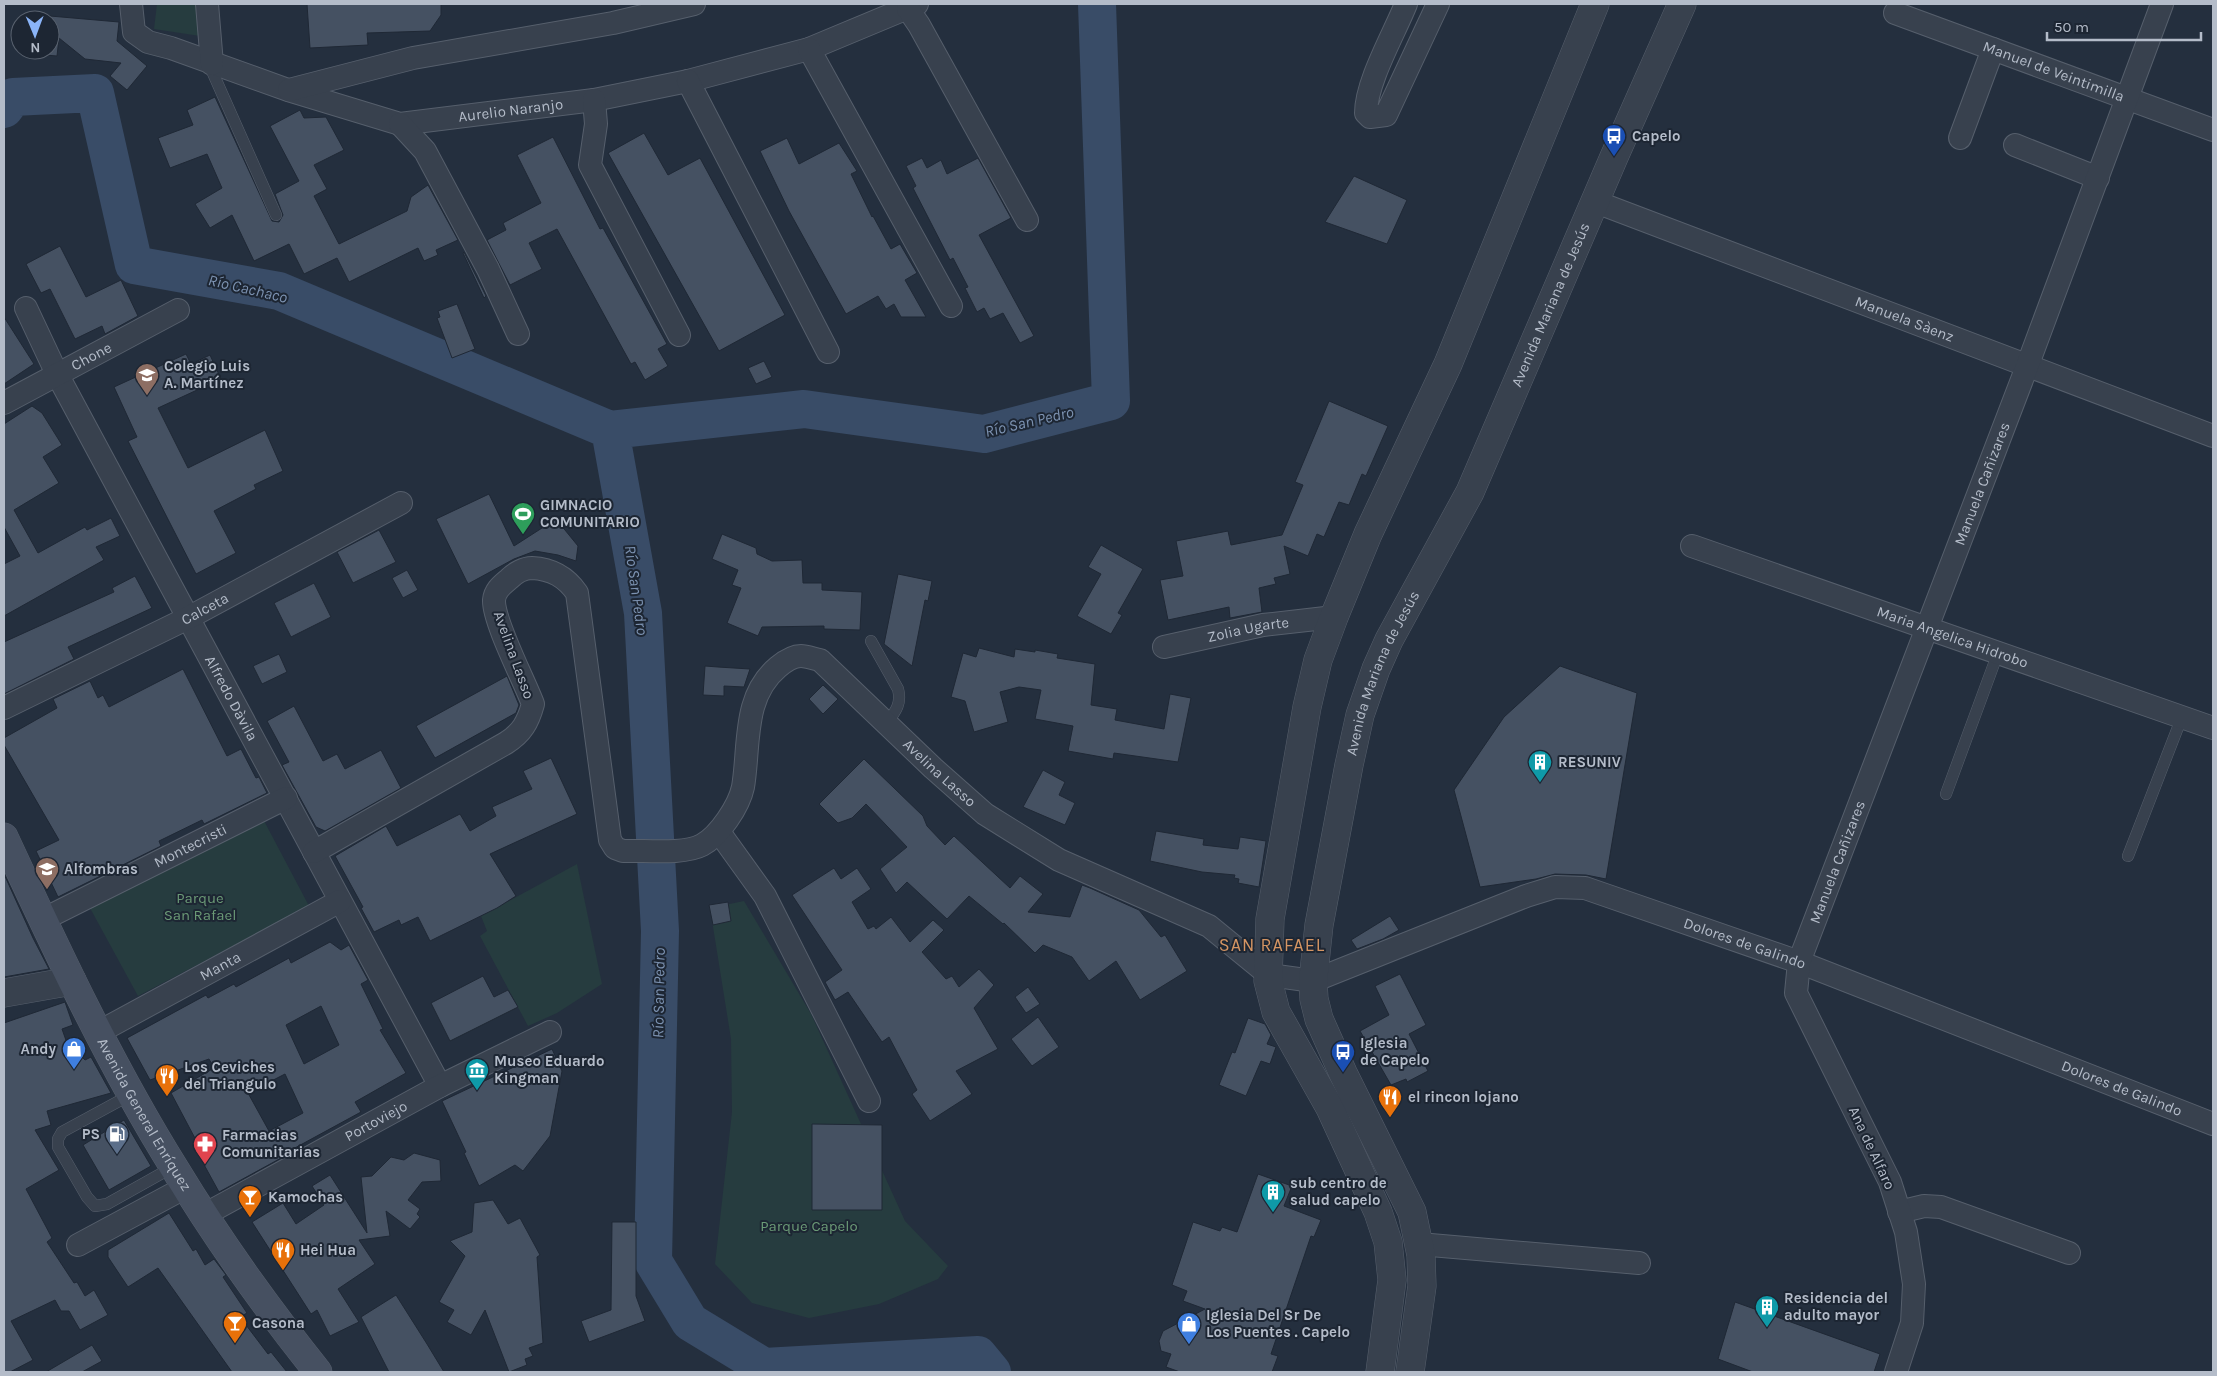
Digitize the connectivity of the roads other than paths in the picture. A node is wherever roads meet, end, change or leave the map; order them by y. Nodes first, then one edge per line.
1 (132, 4) edge
2 (208, 4) edge
3 (694, 4) edge
4 (1406, 4) edge
5 (1438, 4) edge
6 (1595, 4) edge
7 (1682, 4) edge
8 (2162, 4) edge
9 (913, 7) edge
10 (1895, 12) dead end
11 (809, 49) junction
12 (1993, 49) junction
13 (210, 63) junction
14 (688, 81) junction
15 (288, 90) junction
16 (2128, 98) junction
17 (594, 100) junction
18 (400, 124) junction
19 (2213, 130) edge
20 (1960, 138) dead end
21 (2015, 145) dead end
22 (2098, 178) junction
23 (1596, 202) junction
24 (276, 214) dead end
25 (1027, 220) dead end
26 (951, 306) dead end
27 (26, 308) dead end
28 (178, 310) dead end
29 (518, 334) dead end
30 (679, 335) dead end
31 (828, 352) dead end
32 (2028, 364) junction
33 (57, 374) junction
34 (4, 403) edge
35 (2213, 436) edge
36 (401, 503) dead end
37 (1692, 546) dead end
38 (1334, 617) junction
39 (188, 618) junction
40 (1926, 627) junction
41 (871, 641) dead end
42 (1164, 647) dead end
43 (1998, 653) junction
44 (4, 708) edge
45 (2182, 717) junction
46 (887, 723) junction
47 (2213, 728) edge
48 (1946, 794) dead end
49 (286, 798) junction
50 (719, 832) junction
51 (4, 837) edge
52 (314, 852) junction
53 (2128, 856) dead end
54 (340, 901) junction
55 (42, 920) junction
56 (1799, 962) junction
57 (1269, 975) junction
58 (72, 981) junction
59 (1313, 981) junction
60 (4, 993) edge
61 (99, 1032) junction
62 (550, 1032) dead end
63 (440, 1086) junction
64 (132, 1094) junction
65 (869, 1101) dead end
66 (2213, 1124) edge
67 (180, 1177) junction
68 (1899, 1212) junction
69 (204, 1214) junction
70 (1420, 1244) junction
71 (78, 1245) dead end
72 (2068, 1253) dead end
73 (1639, 1263) dead end
74 (318, 1372) edge
75 (1380, 1372) edge
76 (1410, 1372) edge
77 (1896, 1372) edge

1 - 13 street, Aurelio Naranjo
2 - 13 street
3 - 15 street
4 - 5 street
6 - 38 street
7 - 23 street, Avenida Mariana de Jesús
8 - 16 street, Manuela Cañizares
9 - 11 street, Aurelio Naranjo
9 - 25 street
10 - 12 street, Manuel de Veintimilla
11 - 14 street, Aurelio Naranjo
11 - 26 street
12 - 16 street, Manuel de Veintimilla
12 - 20 street
13 - 15 street, Aurelio Naranjo
13 - 24 lane
14 - 17 street, Aurelio Naranjo
14 - 31 street
15 - 18 street, Aurelio Naranjo
16 - 19 street, Manuel de Veintimilla
16 - 22 street, Manuela Cañizares
17 - 18 street, Aurelio Naranjo
17 - 30 street
18 - 29 street
21 - 22 street
22 - 32 street, Manuela Cañizares
23 - 32 street, Manuela Sàenz
23 - 59 street, Avenida Mariana de Jesús
27 - 33 street, Alfredo Dàvila
28 - 33 street, Chone
32 - 35 street, Manuela Sàenz
32 - 40 street, Manuela Cañizares
33 - 34 street, Chone
33 - 39 street, Alfredo Dàvila
36 - 39 street, Calceta
37 - 40 street, Maria Angelica Hidrobo
38 - 42 street, ZoIia Ugarte
38 - 57 street
39 - 44 street, Calceta
39 - 49 street, Alfredo Dàvila
40 - 43 street, Maria Angelica Hidrobo
40 - 56 street, Manuela Cañizares
41 - 46 lane
43 - 45 street, Maria Angelica Hidrobo
43 - 48 lane
45 - 47 street, Maria Angelica Hidrobo
45 - 53 lane
46 - 50 street, Avelina Lasso
46 - 57 street, Avelina Lasso
49 - 52 street, Alfredo Dàvila
49 - 55 street, Montecristi
50 - 52 street, Avelina Lasso
50 - 65 street
51 - 55 main road, Avenida General Enríquez
52 - 54 street, Alfredo Dàvila
54 - 61 street, Manta
54 - 63 street, Alfredo Dàvila
55 - 58 main road, Avenida General Enríquez
56 - 59 street, Dolores de Galindo
56 - 66 street, Dolores de Galindo
56 - 68 street, Ana de Alfaro
57 - 59 street, Dolores de Galindo
57 - 75 street
58 - 60 street
58 - 61 main road, Avenida General Enríquez
59 - 70 street, Avenida Mariana de Jesús
61 - 64 main road, Avenida General Enríquez
62 - 63 street, Portoviejo
63 - 69 street, Portoviejo
64 - 67 main road, Avenida General Enríquez
64 - 67 lane
67 - 69 main road, Avenida General Enríquez
67 - 71 street
68 - 72 street
68 - 77 street, Ana de Alfaro
69 - 74 main road, Avenida General Enríquez
70 - 73 street
70 - 76 street, Avenida Mariana de Jesús

